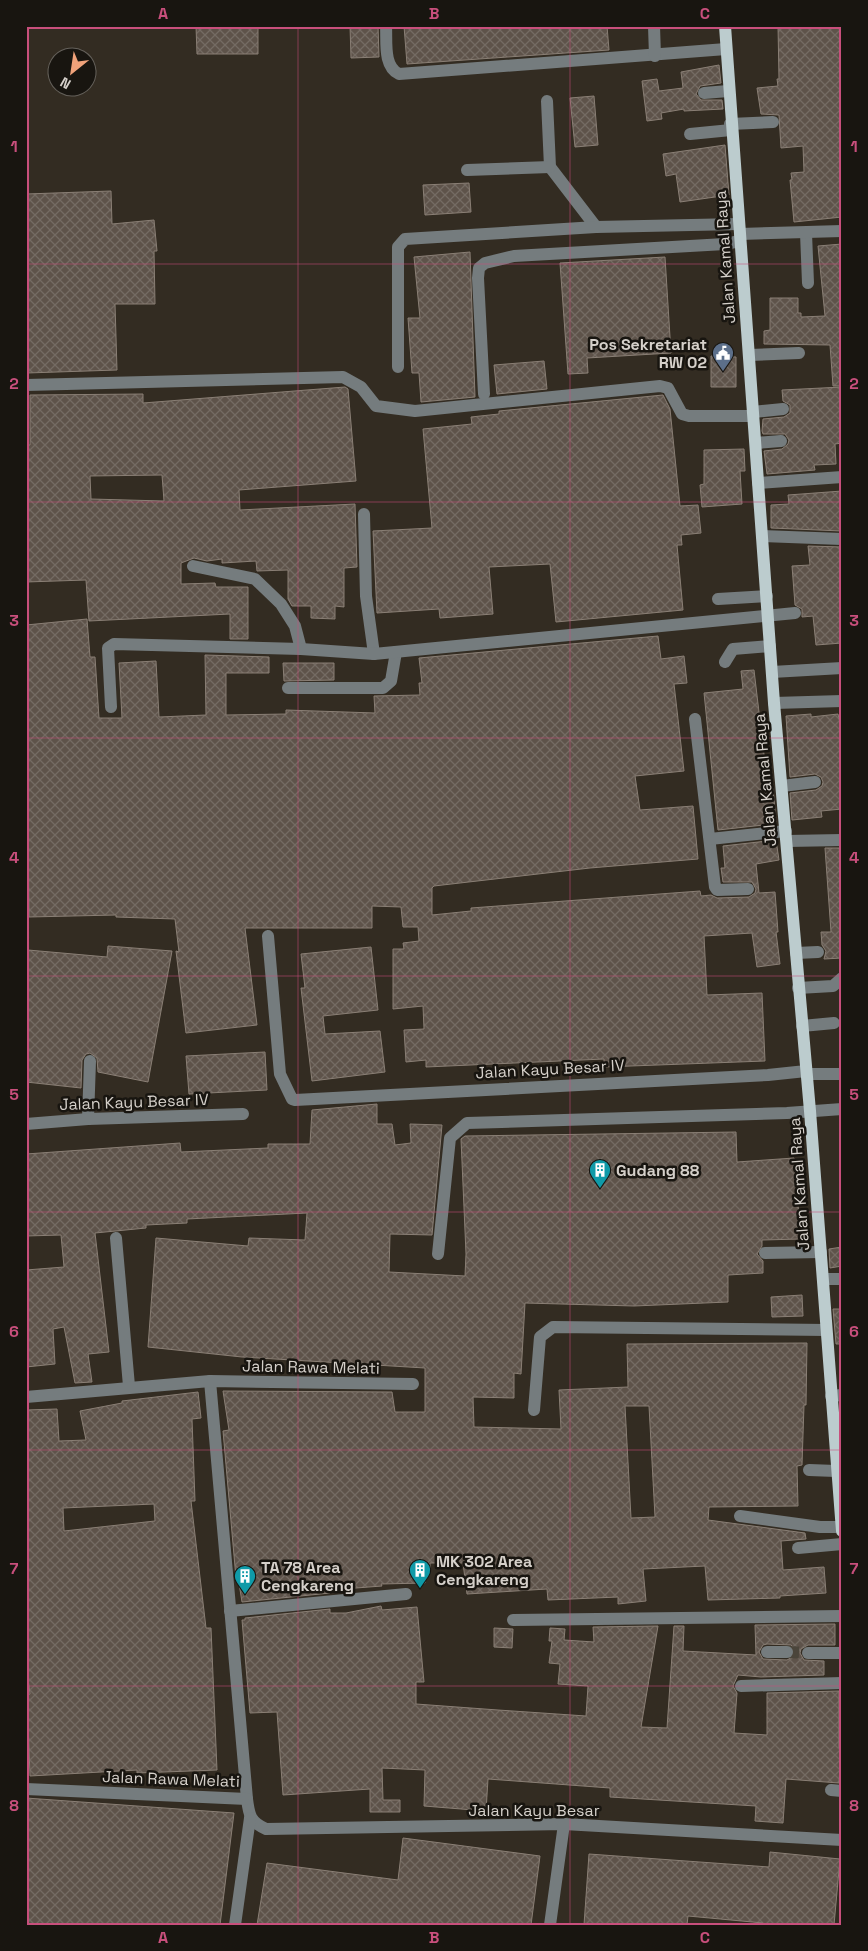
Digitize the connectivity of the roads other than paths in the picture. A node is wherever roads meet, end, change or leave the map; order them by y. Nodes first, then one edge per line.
1 (386, 26) edge
2 (654, 26) edge
3 (725, 26) edge
4 (726, 49) junction
5 (655, 56) junction
6 (728, 91) junction
7 (704, 93) dead end
8 (547, 101) dead end
9 (773, 122) dead end
10 (731, 127) junction
11 (690, 134) dead end
12 (550, 167) junction
13 (466, 170) dead end
14 (596, 227) junction
15 (842, 231) edge
16 (740, 233) junction
17 (806, 233) junction
18 (808, 283) dead end
19 (799, 353) dead end
20 (748, 354) junction
21 (398, 367) dead end
22 (26, 385) edge
23 (484, 394) dead end
24 (783, 409) dead end
25 (753, 414) junction
26 (781, 441) dead end
27 (756, 443) junction
28 (842, 477) edge
29 (758, 483) junction
30 (364, 514) dead end
31 (762, 536) junction
32 (842, 539) edge
33 (192, 566) dead end
34 (767, 596) junction
35 (718, 599) dead end
36 (795, 613) dead end
37 (768, 615) junction
38 (770, 646) junction
39 (301, 649) junction
40 (396, 652) junction
41 (374, 654) junction
42 (725, 662) dead end
43 (842, 668) edge
44 (772, 672) junction
45 (288, 688) dead end
46 (842, 701) edge
47 (774, 703) junction
48 (111, 707) dead end
49 (695, 719) dead end
50 (816, 782) dead end
51 (782, 786) junction
52 (786, 836) junction
53 (710, 839) junction
54 (842, 840) edge
55 (748, 889) dead end
56 (268, 936) dead end
57 (818, 952) dead end
58 (796, 953) junction
59 (842, 978) edge
60 (798, 988) junction
61 (834, 1022) dead end
62 (802, 1026) junction
63 (90, 1061) dead end
64 (806, 1073) junction
65 (842, 1074) edge
66 (842, 1109) edge
67 (810, 1111) junction
68 (244, 1114) dead end
69 (88, 1119) junction
70 (26, 1124) edge
71 (116, 1238) dead end
72 (821, 1252) junction
73 (765, 1253) dead end
74 (438, 1254) dead end
75 (822, 1279) junction
76 (842, 1279) edge
77 (826, 1330) junction
78 (210, 1381) junction
79 (413, 1384) dead end
80 (129, 1386) junction
81 (836, 1396) edge
82 (26, 1397) edge
83 (534, 1410) dead end
84 (809, 1470) dead end
85 (838, 1472) edge
86 (740, 1516) dead end
87 (841, 1527) edge
88 (842, 1531) edge
89 (842, 1544) edge
90 (798, 1548) dead end
91 (406, 1594) dead end
92 (230, 1611) junction
93 (842, 1616) edge
94 (513, 1620) dead end
95 (767, 1652) dead end
96 (787, 1652) tunnel mouth
97 (842, 1652) edge
98 (808, 1653) tunnel mouth
99 (842, 1683) edge
100 (742, 1686) dead end
101 (26, 1789) edge
102 (247, 1799) junction
103 (250, 1818) junction
104 (564, 1824) junction
105 (842, 1840) edge
106 (235, 1925) edge
107 (550, 1925) edge

1 - 5 street
2 - 5 street
3 - 4 main road, Jalan Kamal Raya
4 - 5 street
4 - 6 main road, Jalan Kamal Raya
6 - 7 street
6 - 10 main road, Jalan Kamal Raya
8 - 12 street
9 - 10 street
10 - 11 street
10 - 16 main road, Jalan Kamal Raya
12 - 13 street
12 - 14 street
14 - 16 street
14 - 21 street
15 - 17 street
16 - 17 street
16 - 20 main road, Jalan Kamal Raya
16 - 23 street
17 - 18 street
19 - 20 street
20 - 25 main road, Jalan Kamal Raya
22 - 25 street
24 - 25 street
25 - 27 main road, Jalan Kamal Raya
26 - 27 street
27 - 29 main road, Jalan Kamal Raya
28 - 29 street
29 - 31 main road, Jalan Kamal Raya
30 - 41 street
31 - 32 street
31 - 34 main road, Jalan Kamal Raya
33 - 39 street
34 - 35 street
34 - 37 main road, Jalan Kamal Raya
36 - 37 street
37 - 38 main road, Jalan Kamal Raya
37 - 40 street
38 - 42 street
38 - 44 main road, Jalan Kamal Raya
39 - 41 street
39 - 48 street
40 - 41 street
40 - 45 street
43 - 44 street
44 - 47 main road, Jalan Kamal Raya
46 - 47 street
47 - 51 main road, Jalan Kamal Raya
49 - 53 street
50 - 51 street
51 - 52 main road, Jalan Kamal Raya
52 - 53 street
52 - 54 street
52 - 58 main road, Jalan Kamal Raya
53 - 55 street
56 - 64 street, Jalan Kayu Besar IV
57 - 58 street
58 - 60 main road, Jalan Kamal Raya
59 - 60 street
60 - 62 main road, Jalan Kamal Raya
61 - 62 street
62 - 64 main road, Jalan Kamal Raya
63 - 69 street
64 - 65 street, Jalan Kayu Besar IV
64 - 67 main road, Jalan Kamal Raya
66 - 67 street
67 - 72 main road, Jalan Kamal Raya
67 - 74 street
68 - 69 street, Jalan Kayu Besar IV
69 - 70 street, Jalan Kayu Besar IV
71 - 80 street
72 - 73 street
72 - 75 main road, Jalan Kamal Raya
75 - 76 street
75 - 77 main road, Jalan Kamal Raya
77 - 81 main road, Jalan Kamal Raya
77 - 83 street
78 - 79 street, Jalan Rawa Melati
78 - 80 street, Jalan Rawa Melati
78 - 92 street, Jalan Rawa Melati
80 - 82 street, Jalan Rawa Melati
81 - 85 main road, Jalan Kamal Raya
84 - 85 street
85 - 87 main road, Jalan Kamal Raya
86 - 87 street
87 - 88 main road, Jalan Kamal Raya
89 - 90 street
91 - 92 street
92 - 102 street, Jalan Rawa Melati
93 - 94 street
95 - 96 street
97 - 98 street
99 - 100 street
101 - 102 street, Jalan Rawa Melati
102 - 103 street
103 - 104 street, Jalan Kayu Besar
103 - 106 street
104 - 105 street, Jalan Kayu Besar
104 - 107 street

